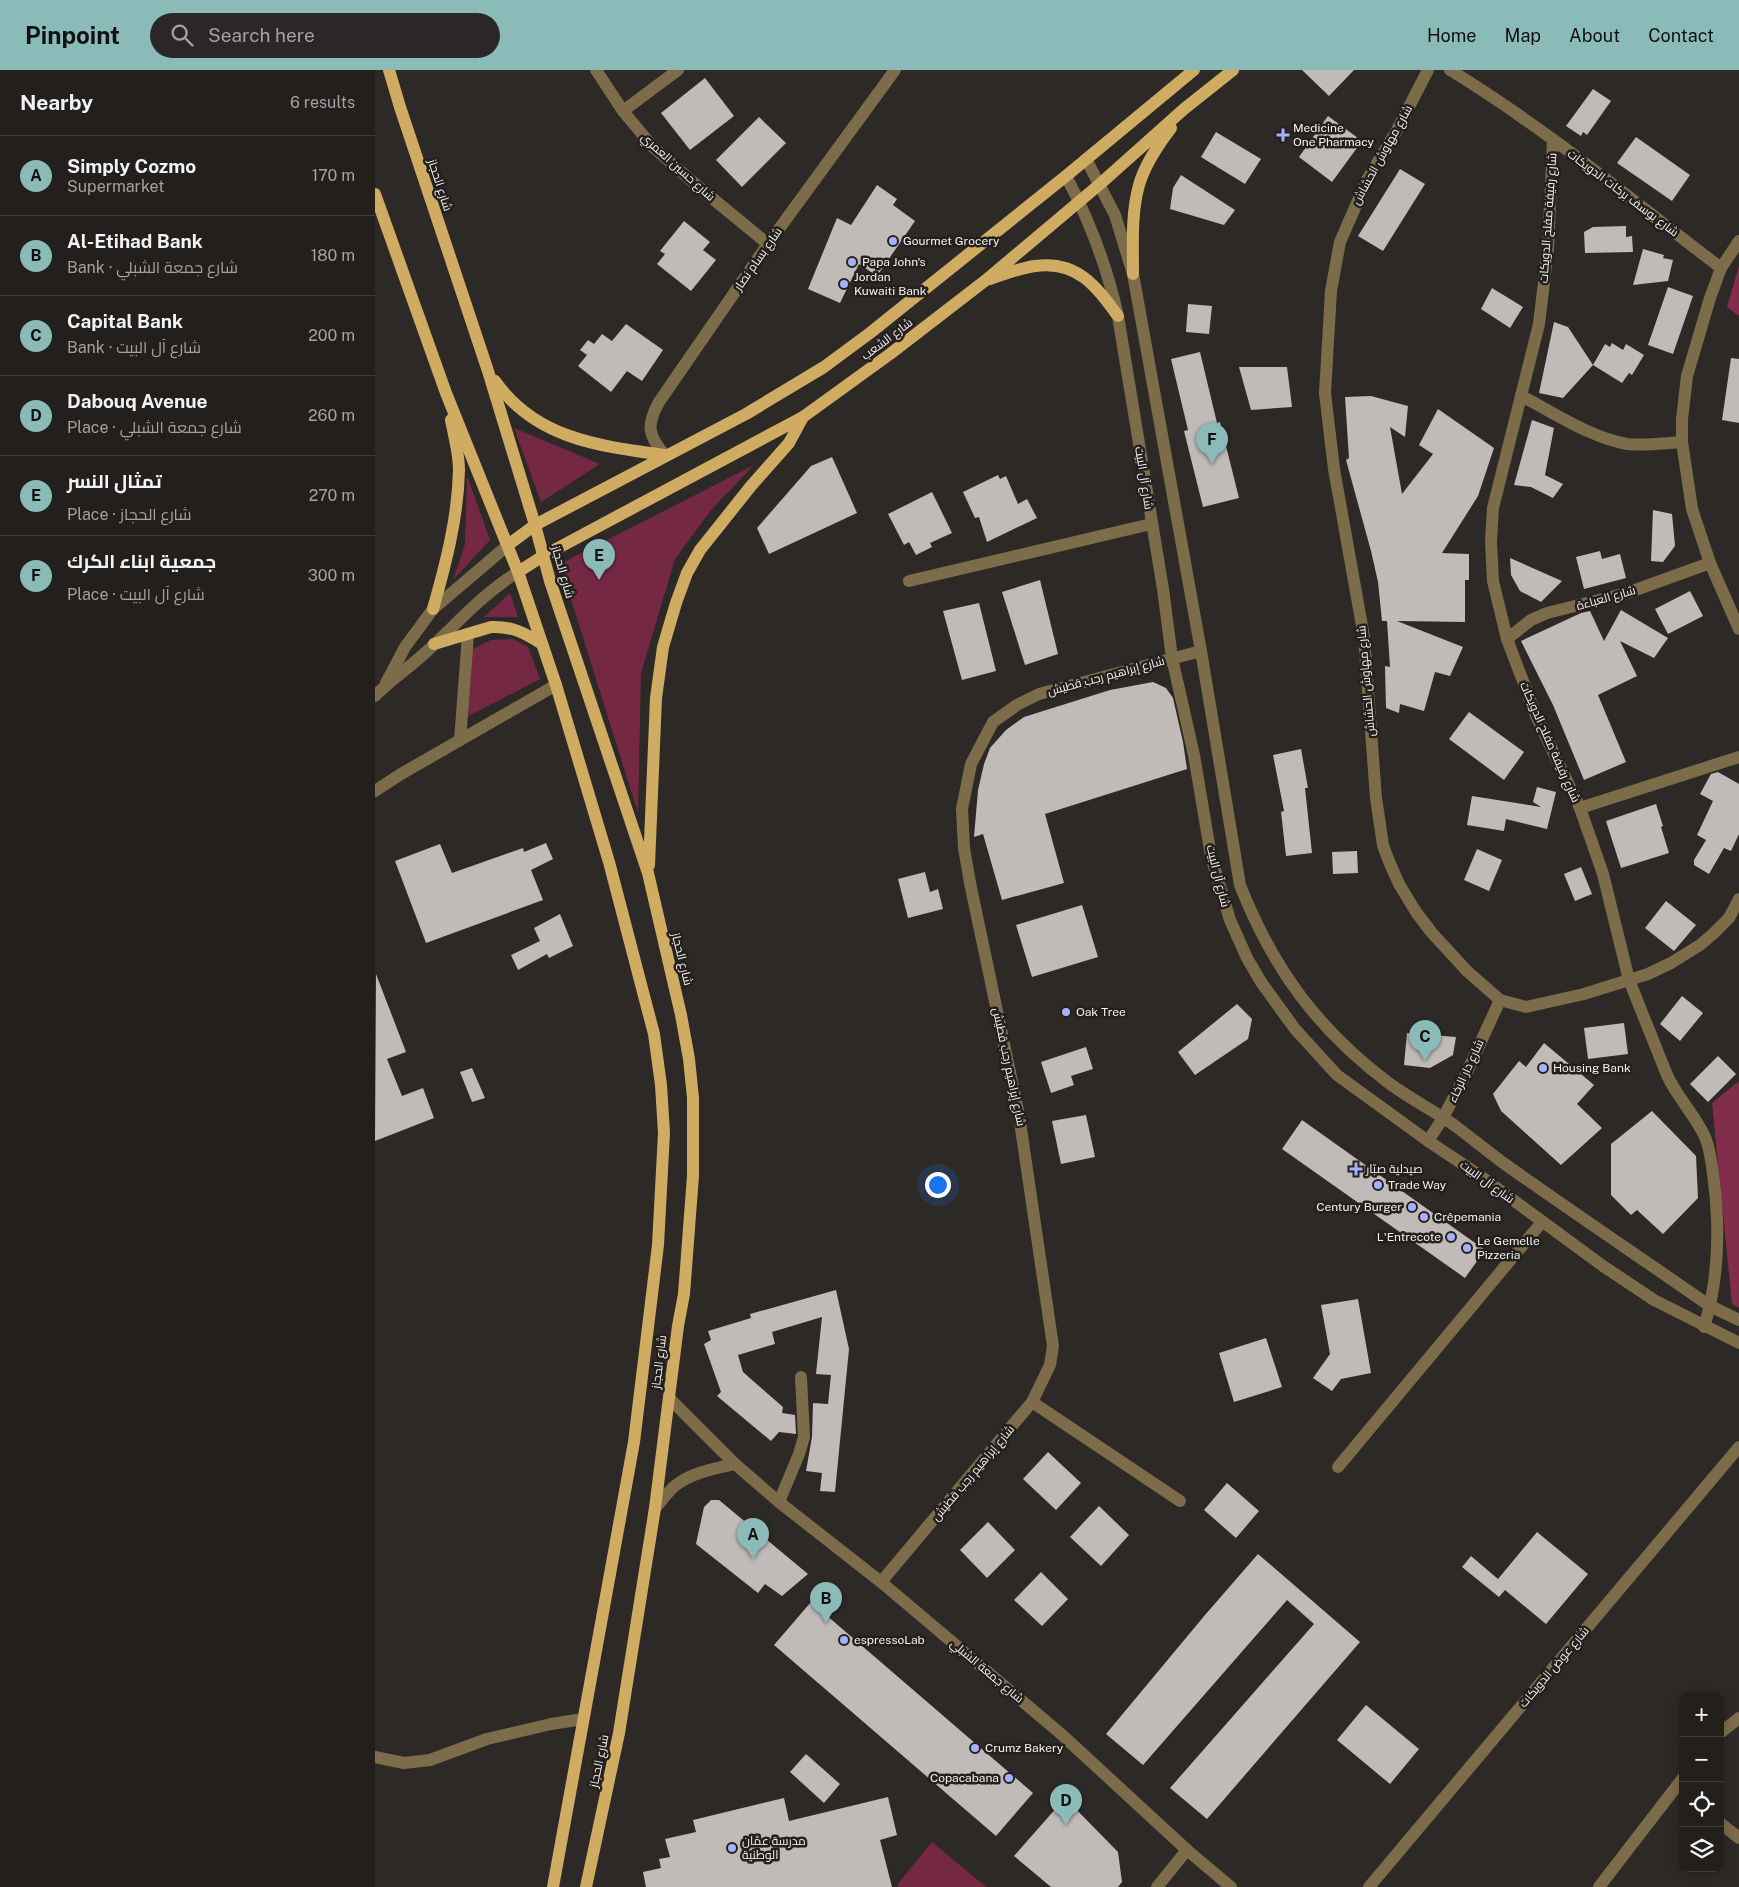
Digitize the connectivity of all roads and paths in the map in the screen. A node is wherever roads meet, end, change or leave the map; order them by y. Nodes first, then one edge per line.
1 (389, 70) edge
2 (596, 70) edge
3 (678, 70) edge
4 (895, 70) edge
5 (1194, 70) edge
6 (1233, 70) edge
7 (1429, 70) edge
8 (1450, 70) edge
9 (1184, 109) junction
10 (623, 111) junction
11 (1553, 140) junction
12 (1086, 159) junction
13 (1066, 176) junction
14 (1100, 184) junction
15 (375, 194) edge
16 (1079, 201) junction
17 (1739, 241) edge
18 (768, 244) junction
19 (1721, 268) junction
20 (1133, 274) junction
21 (986, 280) junction
22 (1118, 316) junction
23 (488, 371) junction
24 (446, 393) junction
25 (1521, 396) junction
26 (803, 416) junction
27 (1682, 442) junction
28 (665, 456) junction
29 (1151, 524) junction
30 (535, 525) junction
31 (508, 545) junction
32 (543, 556) junction
33 (1710, 563) junction
34 (518, 572) junction
35 (909, 581) dead end
36 (433, 609) junction
37 (1739, 629) edge
38 (468, 635) junction
39 (1507, 639) junction
40 (434, 644) junction
41 (542, 644) junction
42 (1201, 651) junction
43 (1172, 658) junction
44 (556, 685) junction
45 (385, 686) junction
46 (375, 696) edge
47 (460, 740) junction
48 (1739, 758) edge
49 (375, 791) edge
50 (1580, 808) junction
51 (648, 873) junction
52 (1739, 899) edge
53 (1734, 915) edge
54 (1629, 980) junction
55 (1500, 1000) junction
56 (1443, 1118) junction
57 (1428, 1141) junction
58 (1542, 1222) junction
59 (1710, 1306) junction
60 (1739, 1320) edge
61 (1704, 1326) junction
62 (1739, 1343) edge
63 (801, 1377) dead end
64 (669, 1398) junction
65 (1032, 1402) junction
66 (1739, 1447) edge
67 (735, 1464) junction
68 (1339, 1467) dead end
69 (1180, 1501) dead end
70 (779, 1502) junction
71 (655, 1508) junction
72 (881, 1582) junction
73 (1739, 1718) edge
74 (583, 1719) junction
75 (1724, 1730) edge
76 (375, 1757) edge
77 (1679, 1787) edge
78 (1724, 1827) edge
79 (1739, 1838) edge
80 (1187, 1850) junction
81 (553, 1887) edge
82 (586, 1887) edge
83 (1157, 1887) edge
84 (1231, 1887) edge
85 (1369, 1887) edge
86 (1599, 1887) edge

1 - 23 main road, شارع الحجاز
2 - 10 street, شارع حسين العمري
3 - 10 street
4 - 18 street, شارع بسام نصار
5 - 12 main road, شارع الشعب
6 - 9 main road, شارع الشعب
7 - 55 street, شارع مهاوش الحشاش
8 - 11 street, شارع يوسف بركات الدويكات
9 - 14 main road, شارع الشعب
9 - 20 main road
10 - 18 street, شارع حسين العمري
11 - 19 street, شارع يوسف بركات الدويكات
11 - 25 street, شارع رفيفة مفلح الدويكات
12 - 13 main road, شارع الشعب
12 - 14 street, شارع آل البيت
13 - 16 street, شارع آل البيت
13 - 28 main road, شارع الشعب
14 - 16 main road, شارع الشعب
14 - 20 street, شارع آل البيت
15 - 24 main road, شارع الحجاز
16 - 21 main road, شارع الشعب
16 - 22 street, شارع آل البيت
17 - 19 street
18 - 28 street, شارع بسام نصار
19 - 27 street
20 - 42 street, شارع آل البيت
21 - 22 main road
21 - 26 main road, شارع الشعب
22 - 29 street, شارع آل البيت
23 - 28 main road
23 - 30 main road, شارع الحجاز
24 - 31 main road, شارع الحجاز
24 - 36 main road
25 - 27 street
25 - 39 street, شارع رفيفة مفلح الدويكات
26 - 32 main road, شارع الشعب
26 - 51 main road
27 - 33 street
28 - 30 main road, شارع الشعب
29 - 35 street
29 - 43 street, شارع آل البيت
30 - 31 main road, شارع الشعب
30 - 32 main road, شارع الحجاز
31 - 34 main road, شارع الحجاز
31 - 36 street
32 - 34 main road, شارع الشعب
32 - 51 main road, شارع الحجاز
33 - 37 street
33 - 39 street, شارع العباءة
34 - 40 street
34 - 41 main road, شارع الحجاز
36 - 45 street
38 - 40 main road
38 - 41 main road
38 - 47 street
39 - 50 street, شارع رفيفة مفلح الدويكات
40 - 45 street
41 - 44 main road, شارع الحجاز
42 - 43 street, شارع إبراهيم رجب قطيش
42 - 56 street, شارع آل البيت
43 - 57 street, شارع آل البيت
43 - 65 street, شارع إبراهيم رجب قطيش
44 - 47 street
44 - 74 main road, شارع الحجاز
45 - 46 street
47 - 49 street
48 - 50 street
50 - 54 street, شارع رفيفة مفلح الدويكات
51 - 64 main road, شارع الحجاز
52 - 53 street, شارع مهاوش الحشاش
53 - 54 street, شارع مهاوش الحشاش
54 - 55 street, شارع مهاوش الحشاش
54 - 59 street, شارع رفيفة مفلح الدويكات
55 - 56 street, شارع دار الرخاء
56 - 57 street, شارع دار الرخاء
56 - 59 street, شارع آل البيت
57 - 58 street, شارع آل البيت
58 - 61 street, شارع آل البيت
58 - 68 street
59 - 60 street, شارع آل البيت
59 - 61 street, شارع رفيفة مفلح الدويكات
61 - 62 street, شارع آل البيت
63 - 70 street
64 - 67 street, شارع جمعة الشبلي
64 - 71 main road, شارع الحجاز
65 - 69 street
65 - 72 street, شارع إبراهيم رجب قطيش
66 - 85 street, شارع عوض الدويكات
67 - 70 street, شارع جمعة الشبلي
67 - 71 street
70 - 72 street, شارع جمعة الشبلي
71 - 82 main road, شارع الحجاز
72 - 80 street, شارع جمعة الشبلي
73 - 75 street
74 - 76 street
74 - 81 main road, شارع الحجاز
77 - 86 street
78 - 79 street
80 - 83 street
80 - 84 street, شارع جمعة الشبلي

